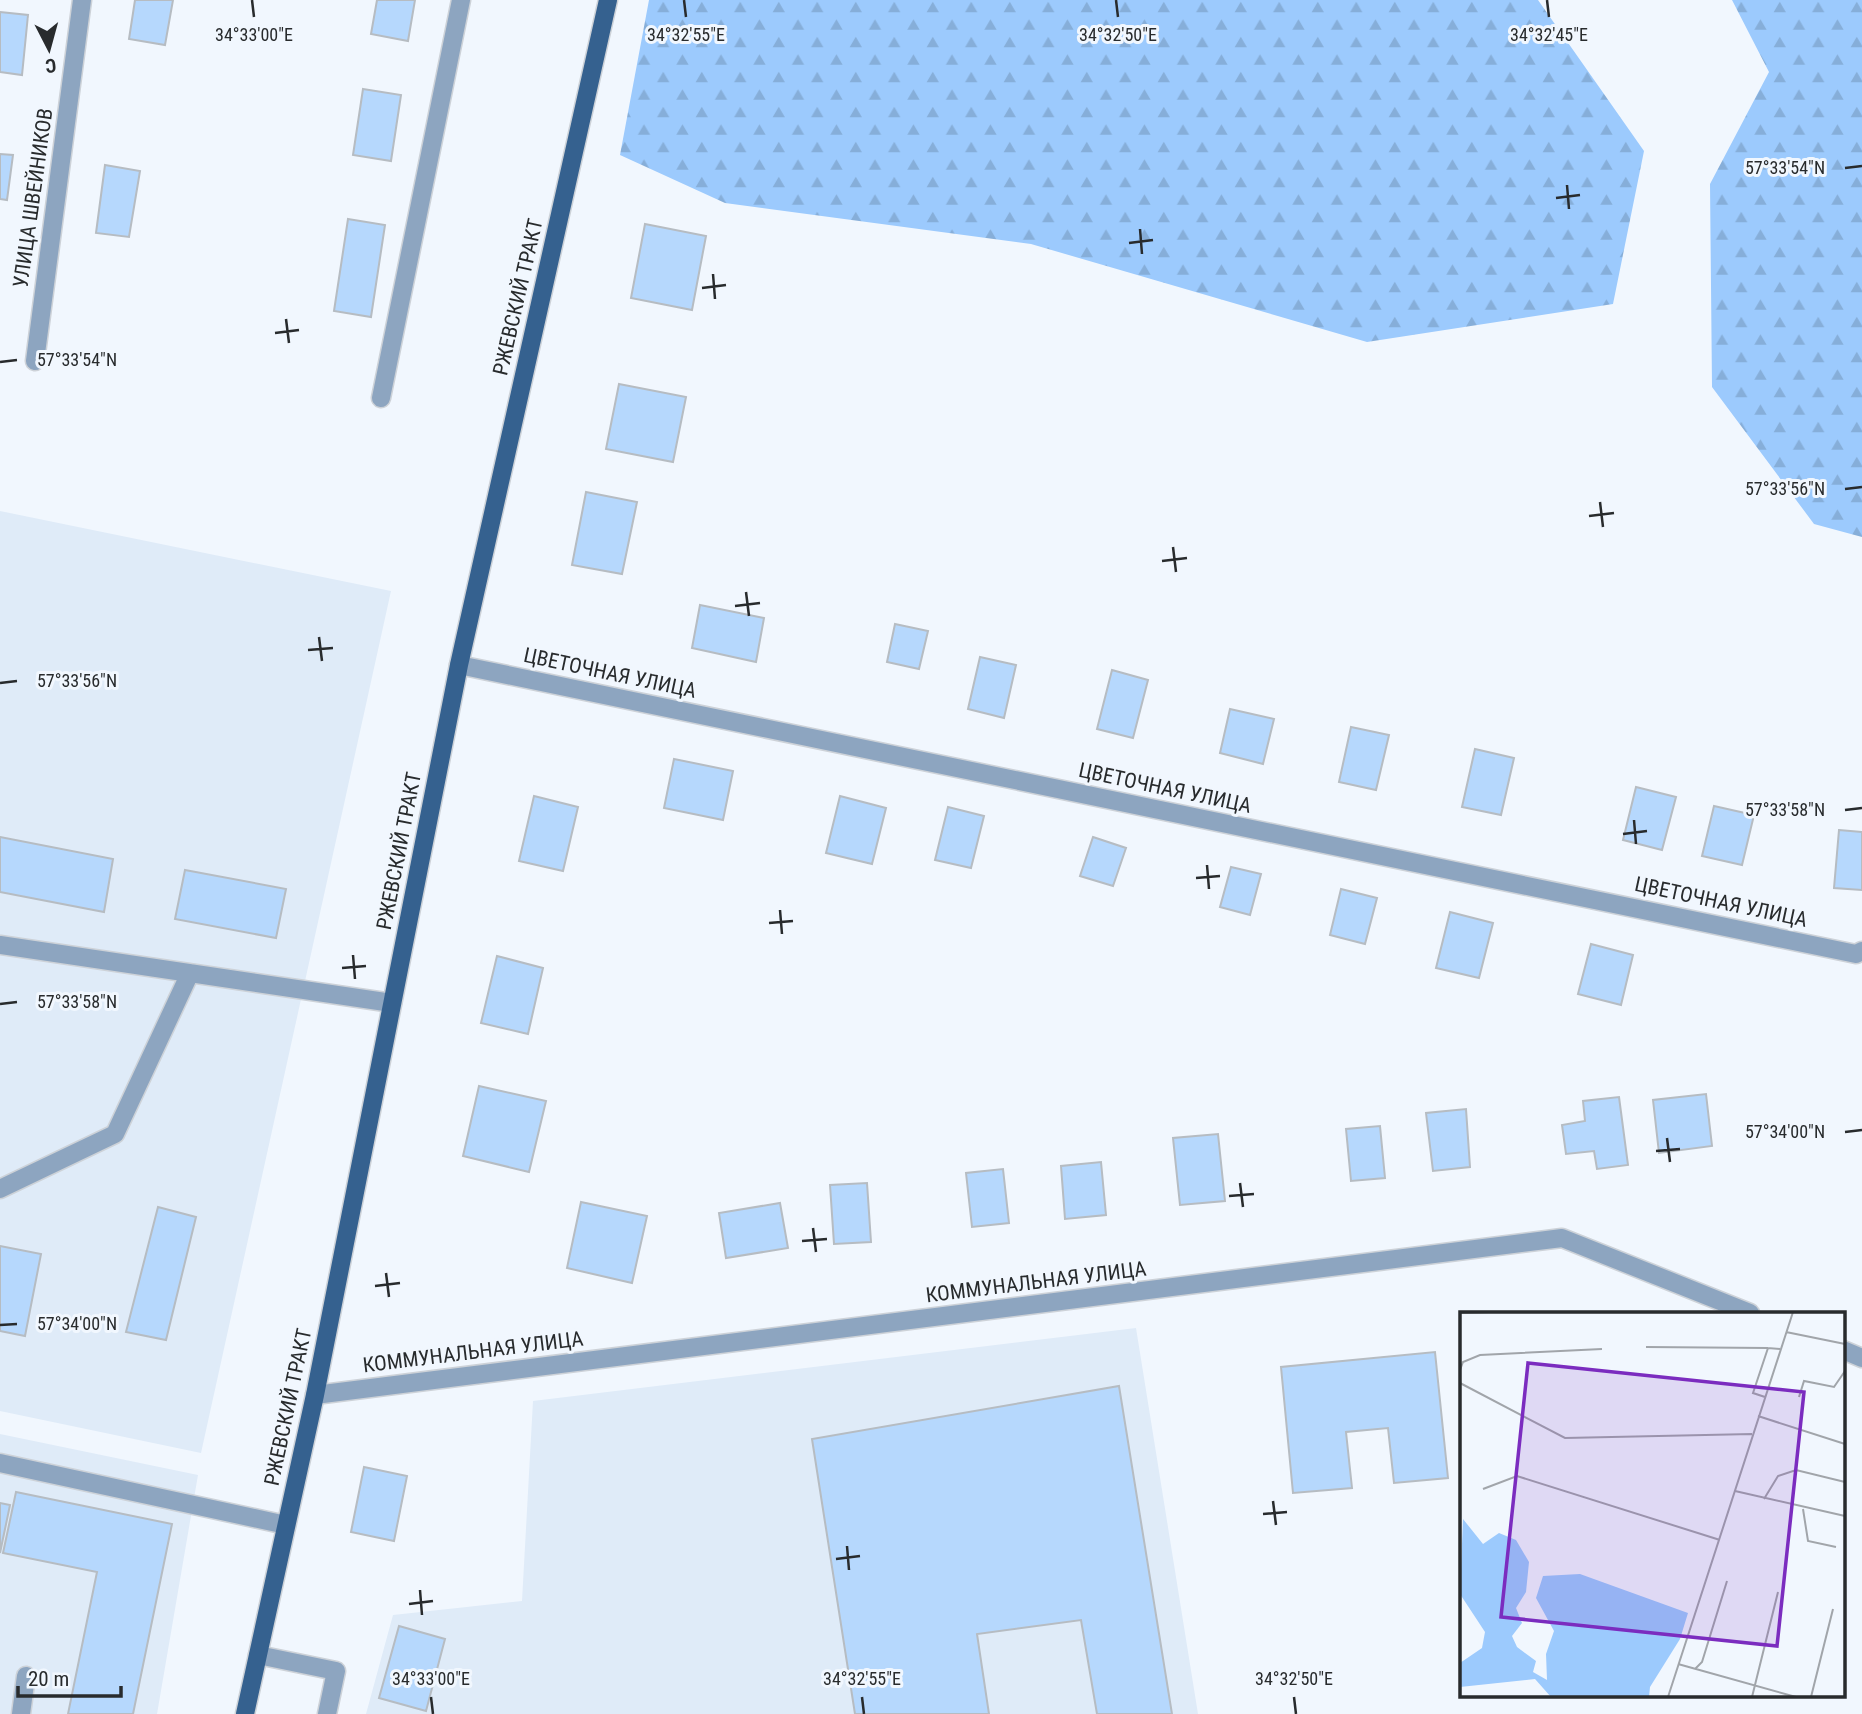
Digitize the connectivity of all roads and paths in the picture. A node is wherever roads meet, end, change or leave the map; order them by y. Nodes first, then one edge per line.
1 (82, 0) edge
2 (461, 0) edge
3 (608, 0) edge
4 (34, 361) dead end
5 (381, 398) dead end
6 (459, 665) junction
7 (0, 945) edge
8 (1862, 951) edge
9 (190, 973) junction
10 (392, 1003) junction
11 (0, 1189) edge
12 (1747, 1312) edge
13 (1844, 1350) edge
14 (1862, 1358) edge
15 (315, 1395) junction
16 (0, 1463) edge
17 (286, 1525) junction
18 (258, 1656) junction
19 (26, 1676) dead end
20 (21, 1714) edge
21 (245, 1714) edge
22 (327, 1714) edge

1 - 4 street, УЛИЦА ШВЕЙНИКОВ
2 - 5 street
3 - 6 main road, РЖЕВСКИЙ ТРАКТ
6 - 8 street, ЦВЕТОЧНАЯ УЛИЦА
6 - 10 main road, РЖЕВСКИЙ ТРАКТ
7 - 9 street
9 - 10 street
9 - 11 street
10 - 15 main road, РЖЕВСКИЙ ТРАКТ
12 - 15 street, КОММУНАЛЬНАЯ УЛИЦА
13 - 14 street
15 - 17 main road, РЖЕВСКИЙ ТРАКТ
16 - 17 street
17 - 18 main road, РЖЕВСКИЙ ТРАКТ
18 - 21 main road, РЖЕВСКИЙ ТРАКТ
18 - 22 street
19 - 20 street

